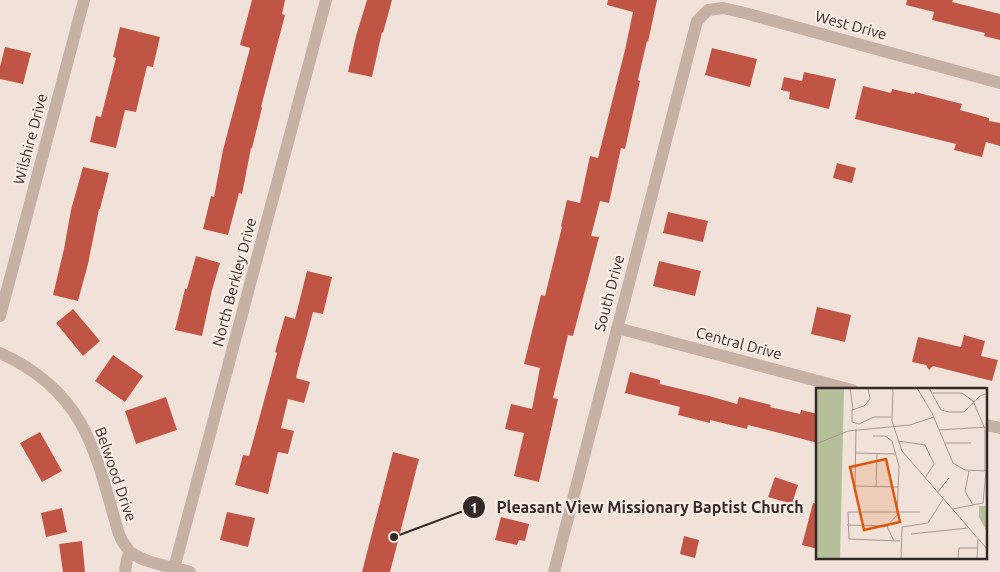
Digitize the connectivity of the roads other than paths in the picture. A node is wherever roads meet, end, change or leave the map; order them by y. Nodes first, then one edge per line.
1 (84, 0) edge
2 (326, 0) edge
3 (697, 21) joint
4 (1000, 84) edge
5 (0, 316) edge
6 (617, 328) junction
7 (0, 353) edge
8 (844, 388) edge
9 (130, 552) junction
10 (174, 570) edge
11 (125, 572) edge
12 (190, 572) edge
13 (554, 572) edge

1 - 5 street, Wilshire Drive
2 - 10 street, North Berkley Drive
3 - 4 street, West Drive
3 - 6 street, South Drive
6 - 8 street, Central Drive
6 - 13 street, South Drive
7 - 9 street, Belwood Drive
9 - 10 street
9 - 11 street
10 - 12 street

